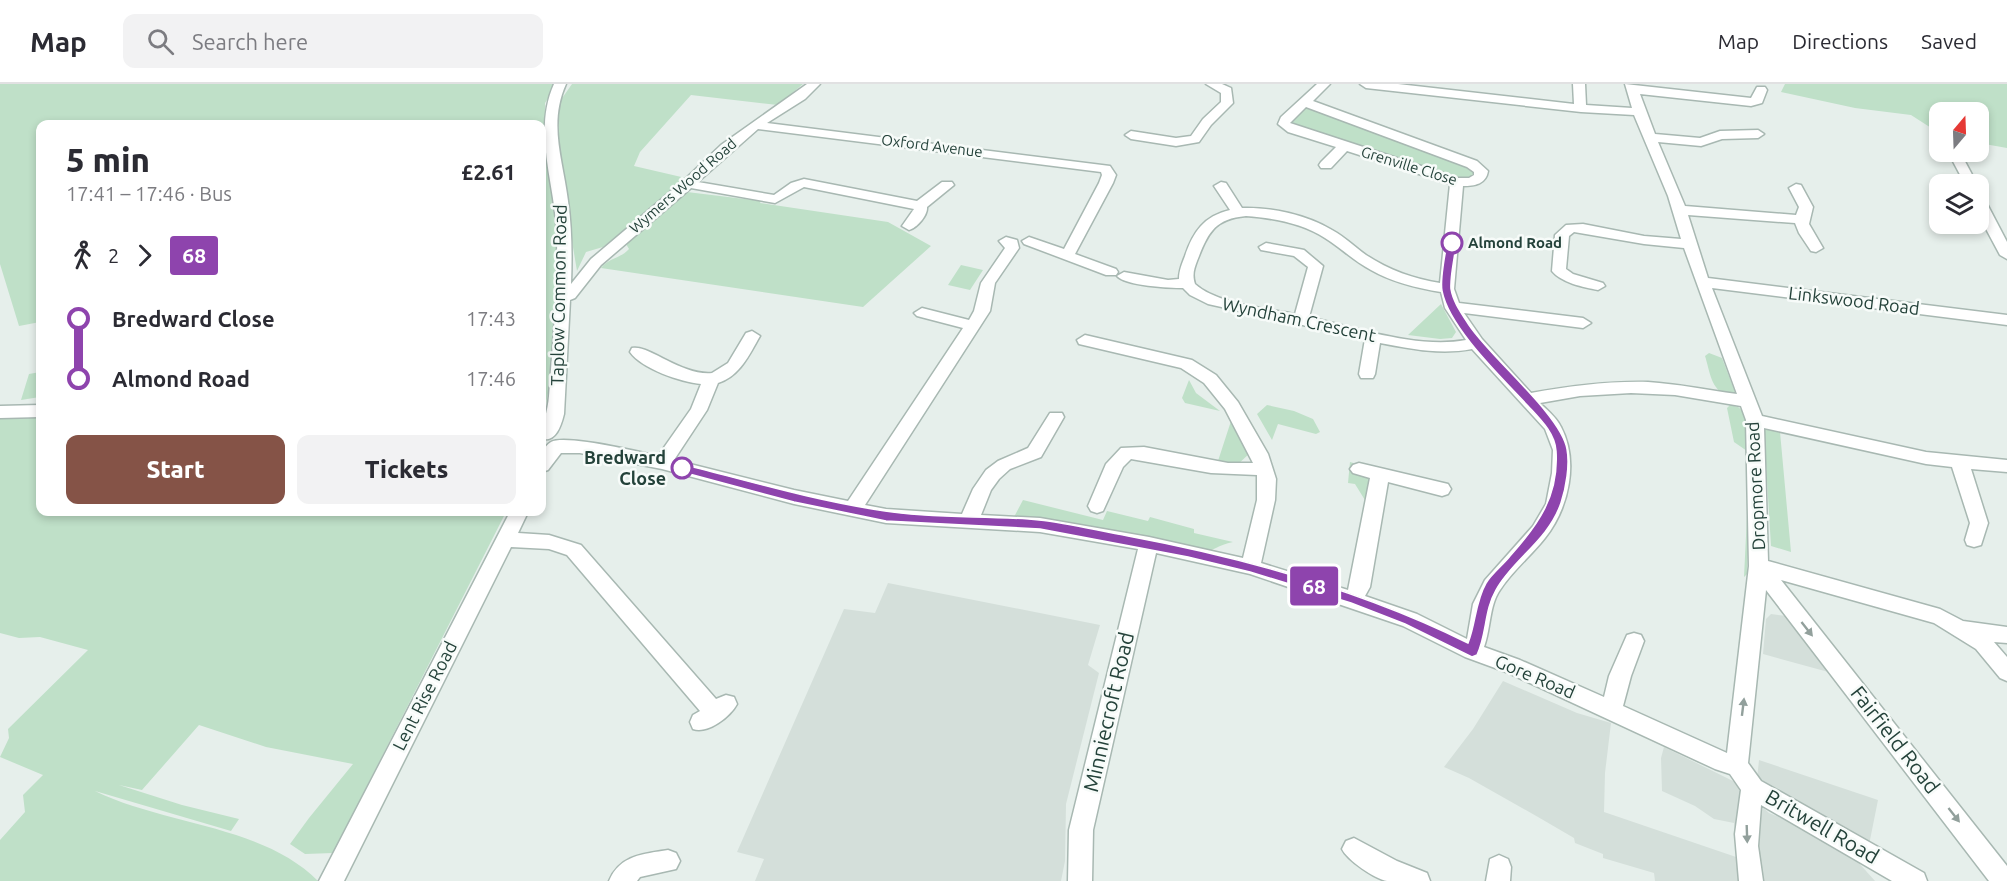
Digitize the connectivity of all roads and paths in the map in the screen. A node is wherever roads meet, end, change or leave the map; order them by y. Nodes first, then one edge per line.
1 (560, 84) edge
2 (814, 84) edge
3 (1212, 84) edge
4 (1324, 84) edge
5 (1366, 84) edge
6 (1475, 84) edge
7 (1579, 84) edge
8 (1632, 87) edge
9 (1761, 90) dead end
10 (1482, 98) junction
11 (1304, 102) junction
12 (1581, 108) junction
13 (1639, 112) junction
14 (755, 125) junction
15 (1758, 134) dead end
16 (1131, 135) dead end
17 (1649, 137) junction
18 (546, 141) edge
19 (1344, 146) junction
20 (1326, 165) dead end
21 (1457, 182) junction
22 (688, 184) junction
23 (947, 185) dead end
24 (1221, 186) dead end
25 (1796, 188) dead end
26 (920, 206) junction
27 (1680, 210) junction
28 (1238, 212) junction
29 (1800, 219) junction
30 (1989, 221) edge
31 (909, 226) dead end
32 (1006, 241) dead end
33 (1029, 241) dead end
34 (1691, 244) junction
35 (1266, 247) dead end
36 (1816, 248) dead end
37 (2007, 255) edge
38 (1067, 256) junction
39 (1702, 282) junction
40 (1187, 284) junction
41 (1598, 286) dead end
42 (1446, 289) junction
43 (562, 297) junction
44 (1453, 308) junction
45 (922, 313) dead end
46 (1301, 320) junction
47 (2007, 320) edge
48 (1584, 323) dead end
49 (971, 325) junction
50 (752, 336) dead end
51 (1373, 336) junction
52 (1085, 340) dead end
53 (1476, 343) junction
54 (638, 352) dead end
55 (1367, 374) dead end
56 (710, 380) junction
57 (1530, 399) junction
58 (1748, 401) junction
59 (36, 411) edge
60 (0, 412) edge
61 (1056, 417) dead end
62 (1755, 420) junction
63 (548, 439) edge
64 (662, 463) junction
65 (1960, 463) junction
66 (2007, 466) edge
67 (1263, 468) junction
68 (1359, 469) dead end
69 (1380, 475) junction
70 (1442, 489) dead end
71 (1097, 506) dead end
72 (852, 510) junction
73 (517, 516) edge
74 (970, 519) junction
75 (504, 540) junction
76 (1974, 540) dead end
77 (1149, 544) junction
78 (1759, 566) junction
79 (1250, 567) junction
80 (1757, 592) junction
81 (1354, 599) junction
82 (1784, 600) junction
83 (1961, 628) junction
84 (2007, 635) edge
85 (1626, 645) dead end
86 (1472, 651) junction
87 (2007, 672) edge
88 (1611, 710) junction
89 (714, 713) dead end
90 (1737, 765) junction
91 (1753, 788) junction
92 (1354, 849) dead end
93 (668, 861) dead end
94 (331, 881) edge
95 (621, 881) edge
96 (1080, 881) edge
97 (1418, 881) edge
98 (1752, 881) edge
99 (1915, 881) edge
100 (2004, 881) edge

1 - 18 street, Taplow Common Road
2 - 14 street, Wymers Wood Road
3 - 16 street
4 - 11 street, Grenville Close
5 - 10 street
6 - 10 street
7 - 12 street
8 - 9 street
8 - 13 street, Dropmore Road
10 - 12 street
11 - 19 street, Grenville Close
11 - 21 street, Grenville Close
12 - 13 street
13 - 17 street, Dropmore Road
14 - 22 street, Wymers Wood Road
14 - 38 street, Oxford Avenue
15 - 17 street
17 - 27 street, Dropmore Road
18 - 43 street, Taplow Common Road
19 - 20 street
19 - 21 street, Grenville Close
21 - 42 street
22 - 26 street
22 - 43 street, Wymers Wood Road
23 - 26 street
24 - 28 street
25 - 29 street
26 - 31 street
27 - 29 street
27 - 34 street, Dropmore Road
28 - 40 street
28 - 42 street
29 - 36 street
30 - 37 street
32 - 49 street
33 - 38 street
34 - 39 street, Dropmore Road
34 - 41 street
35 - 46 street
38 - 40 street
39 - 47 street, Linkswood Road
39 - 58 street, Dropmore Road
40 - 46 street, Wyndham Crescent
42 - 44 street
43 - 63 street, Taplow Common Road
44 - 48 street
44 - 53 street
45 - 49 street
46 - 51 street, Wyndham Crescent
49 - 72 street
50 - 56 street
51 - 53 street, Wyndham Crescent
51 - 55 street
52 - 67 street
53 - 57 street
54 - 56 street
56 - 64 street
57 - 58 street
57 - 86 street
58 - 62 street, Dropmore Road
59 - 60 street
61 - 74 street
62 - 65 street
62 - 78 street, Dropmore Road
63 - 64 street, Gore Road
64 - 72 street, Gore Road
65 - 66 street
65 - 76 street
67 - 71 street
67 - 79 street
68 - 69 street
69 - 70 street
69 - 81 street
72 - 74 street, Gore Road
73 - 75 street, Lent Rise Road
74 - 77 street, Gore Road
75 - 89 street
75 - 94 street, Lent Rise Road
77 - 79 street, Gore Road
77 - 96 street, Minniecroft Road
78 - 80 street, Dropmore Road
78 - 82 street, Fairfield Road
78 - 83 street
79 - 81 street, Gore Road
80 - 82 street
90 -> 80 street, Dropmore Road
81 - 86 street, Gore Road
82 -> 100 street, Fairfield Road
83 - 84 street
83 - 87 street
85 - 88 street
86 - 88 street, Gore Road
88 - 90 street, Gore Road
90 - 91 street, Britwell Road
91 -> 98 street
91 - 99 street, Britwell Road
92 - 97 street
93 - 95 street

